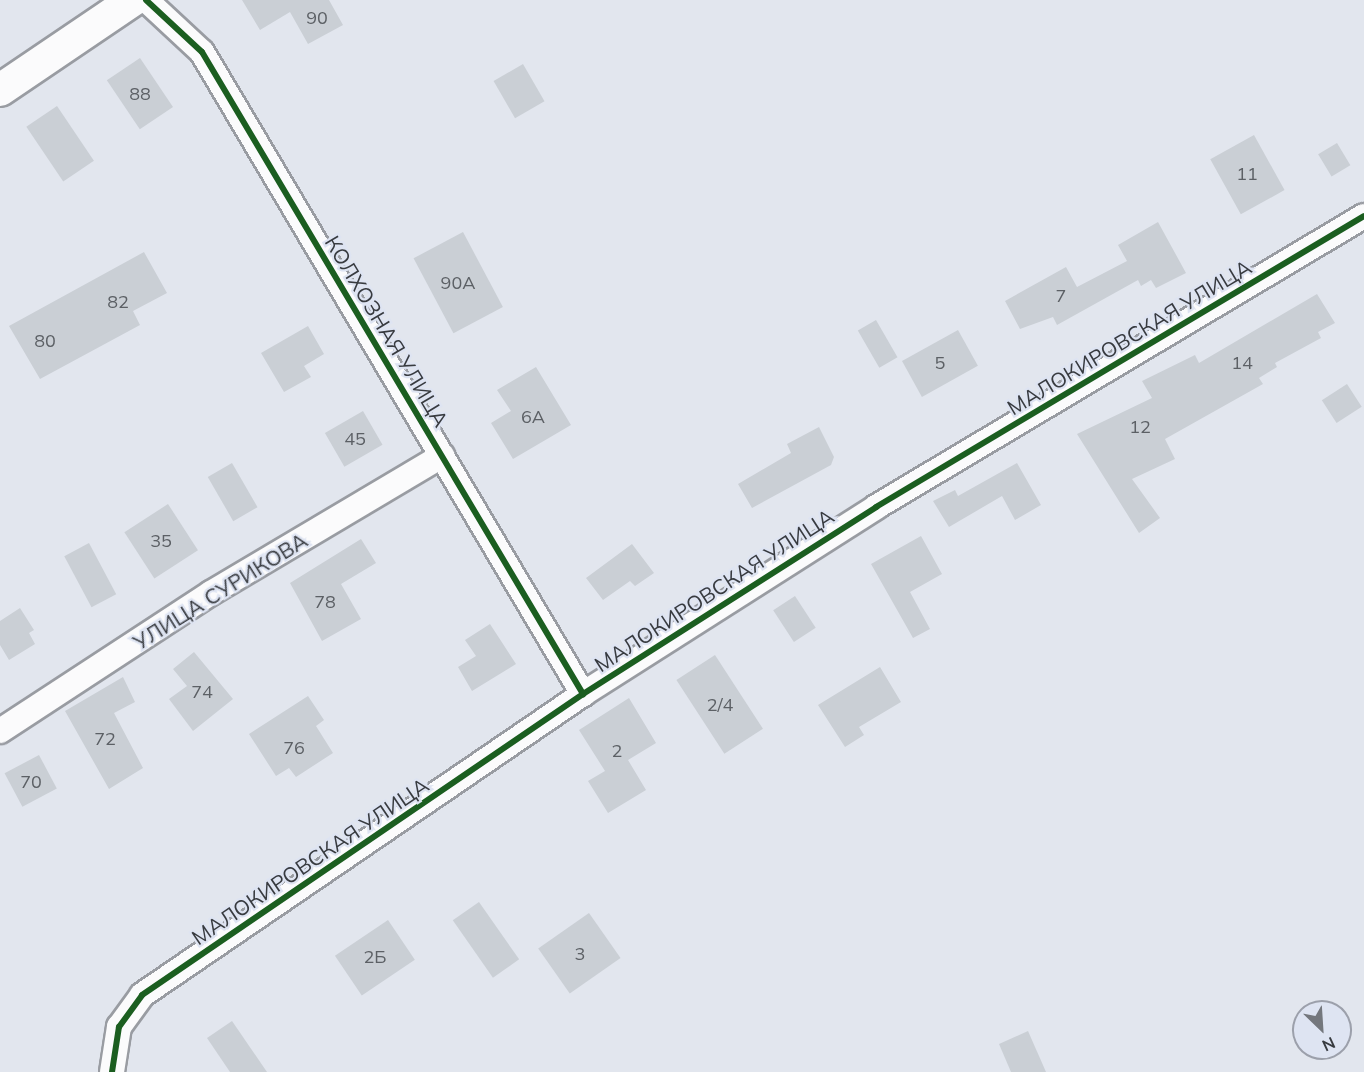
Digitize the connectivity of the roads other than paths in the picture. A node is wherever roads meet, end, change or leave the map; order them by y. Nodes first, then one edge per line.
1 (133, 0) edge
2 (146, 0) edge
3 (0, 90) edge
4 (1364, 216) edge
5 (442, 456) junction
6 (583, 694) junction
7 (0, 731) edge
8 (112, 1072) edge

1 - 3 street
2 - 5 street, КОЛХОЗНАЯ УЛИЦА
4 - 6 street, МАЛОКИРОВСКАЯ УЛИЦА
5 - 6 street, КОЛХОЗНАЯ УЛИЦА
5 - 7 street, УЛИЦА СУРИКОВА
6 - 8 street, МАЛОКИРОВСКАЯ УЛИЦА

